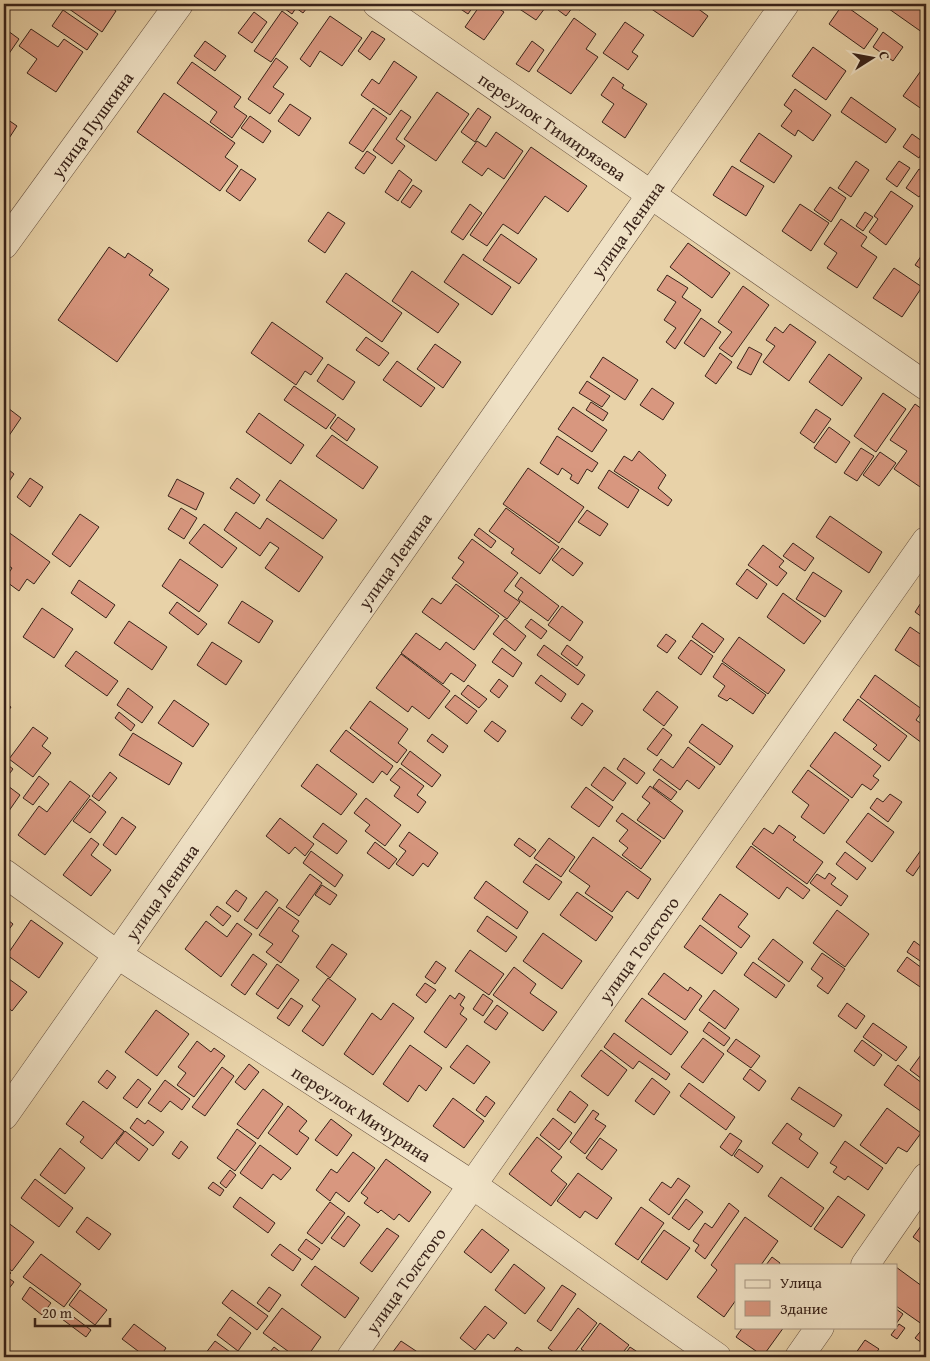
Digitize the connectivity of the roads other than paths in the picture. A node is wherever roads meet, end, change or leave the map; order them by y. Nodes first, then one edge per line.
1 (178, 4) edge
2 (377, 4) edge
3 (785, 4) edge
4 (652, 195) junction
5 (4, 245) edge
6 (926, 386) edge
7 (926, 541) edge
8 (4, 873) edge
9 (118, 955) junction
10 (4, 1116) edge
11 (926, 1178) edge
12 (474, 1186) junction
13 (865, 1264) edge
14 (819, 1328) edge
15 (351, 1357) edge
16 (717, 1357) edge
17 (799, 1357) edge

1 - 5 street, улица Пушкина
2 - 4 street, переулок Тимирязева
3 - 4 street, улица Ленина
4 - 6 street, переулок Тимирязева
4 - 9 street, улица Ленина
7 - 12 street, улица Толстого
8 - 9 street, переулок Мичурина
9 - 10 street, улица Ленина
9 - 12 street, переулок Мичурина
11 - 13 street
12 - 15 street, улица Толстого
12 - 16 street, переулок Мичурина
14 - 17 street

